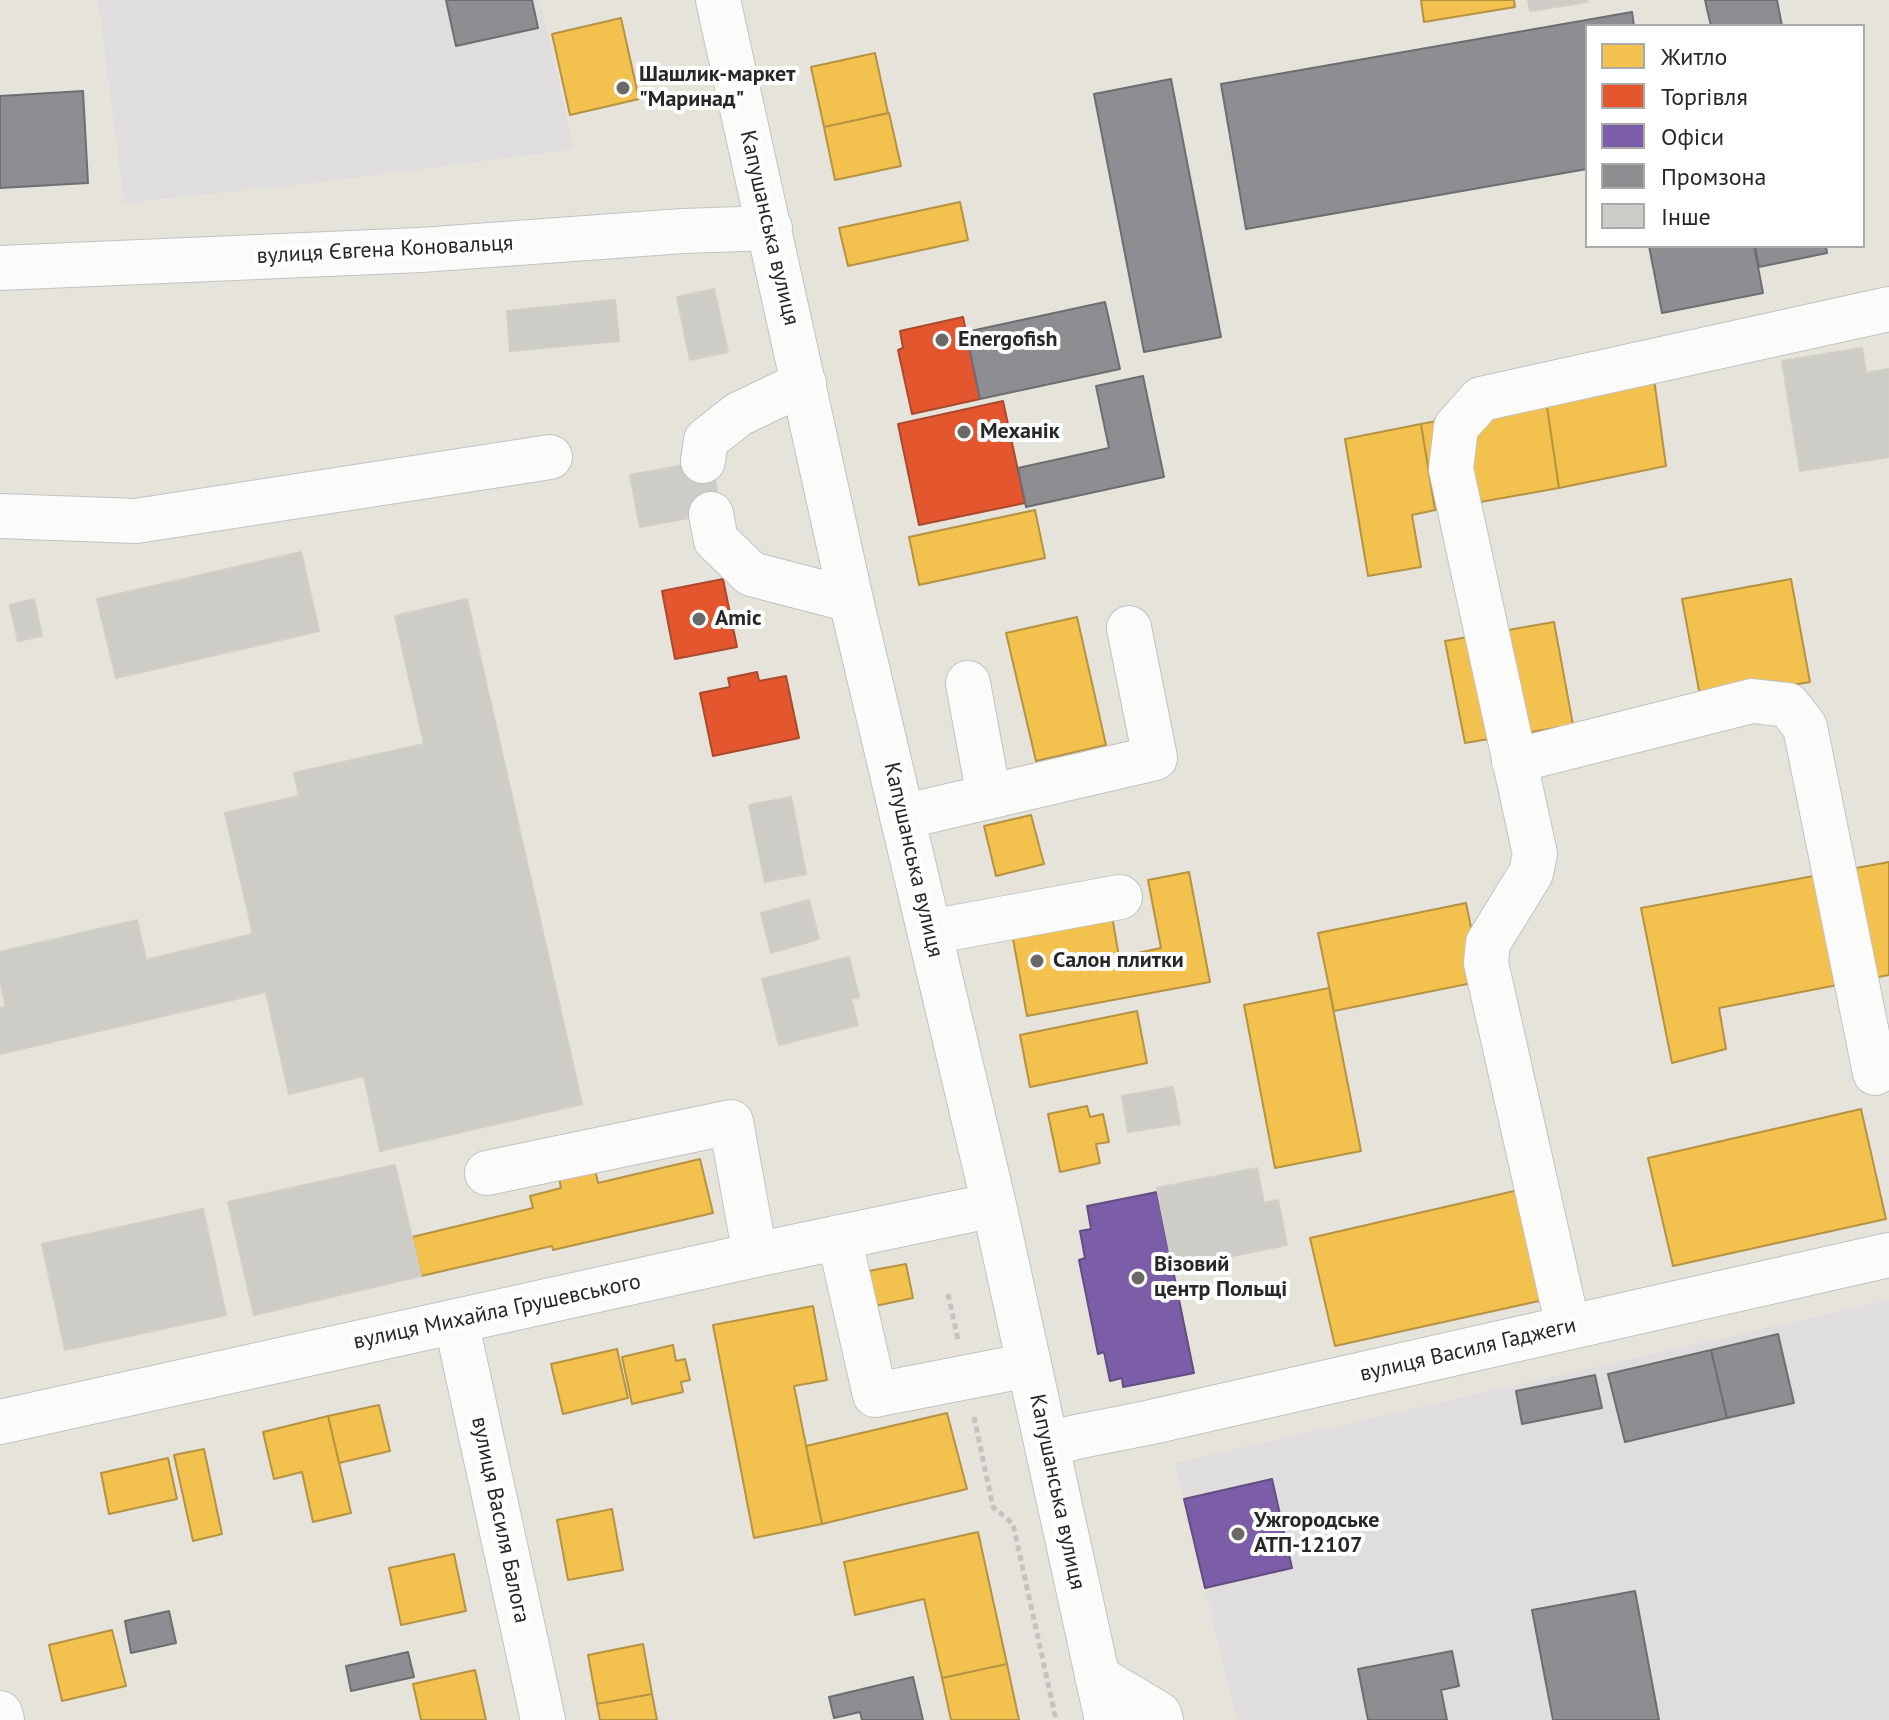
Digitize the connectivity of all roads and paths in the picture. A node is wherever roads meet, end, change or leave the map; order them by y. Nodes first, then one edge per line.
1 (718, 0) edge
2 (770, 228) junction
3 (0, 268) edge
4 (1889, 309) edge
5 (804, 383) junction
6 (550, 457) dead end
7 (703, 461) dead end
8 (711, 514) dead end
9 (0, 516) edge
10 (851, 600) junction
11 (1129, 628) dead end
12 (968, 683) dead end
13 (1514, 761) junction
14 (989, 797) junction
15 (902, 817) junction
16 (1120, 897) dead end
17 (930, 932) junction
18 (1875, 1073) dead end
19 (487, 1173) dead end
20 (994, 1205) junction
21 (839, 1237) junction
22 (755, 1255) junction
23 (1889, 1255) edge
24 (948, 1294) dead end
25 (456, 1321) junction
26 (1568, 1327) junction
27 (1029, 1365) junction
28 (966, 1377) junction
29 (0, 1422) edge
30 (1047, 1445) junction
31 (1097, 1677) junction
32 (543, 1720) edge
33 (1056, 1720) edge
34 (1107, 1720) edge
35 (1161, 1720) edge

1 - 2 street, Капушанська вулиця
2 - 3 street, вулиця Євгена Коновальця
2 - 5 street, Капушанська вулиця
4 - 13 street
5 - 7 street
5 - 10 street, Капушанська вулиця
6 - 9 street
8 - 10 street
10 - 15 street, Капушанська вулиця
11 - 14 street
12 - 14 street
13 - 18 street
13 - 26 street
14 - 15 street
15 - 17 street, Капушанська вулиця
16 - 17 street
17 - 20 street, Капушанська вулиця
19 - 22 street
20 - 21 street, вулиця Михайла Грушевського
20 - 27 street, Капушанська вулиця
21 - 22 street, вулиця Михайла Грушевського
21 - 28 street
22 - 25 street, вулиця Михайла Грушевського
23 - 26 street, вулиця Василя Гаджеги
24 - 28 path
25 - 29 street, вулиця Михайла Грушевського
25 - 32 street, вулиця Василя Балога
26 - 30 street, вулиця Василя Гаджеги
27 - 28 street
27 - 30 street, Капушанська вулиця
28 - 33 path
30 - 31 street, Капушанська вулиця
31 - 34 street, Капушанська вулиця
31 - 35 street

